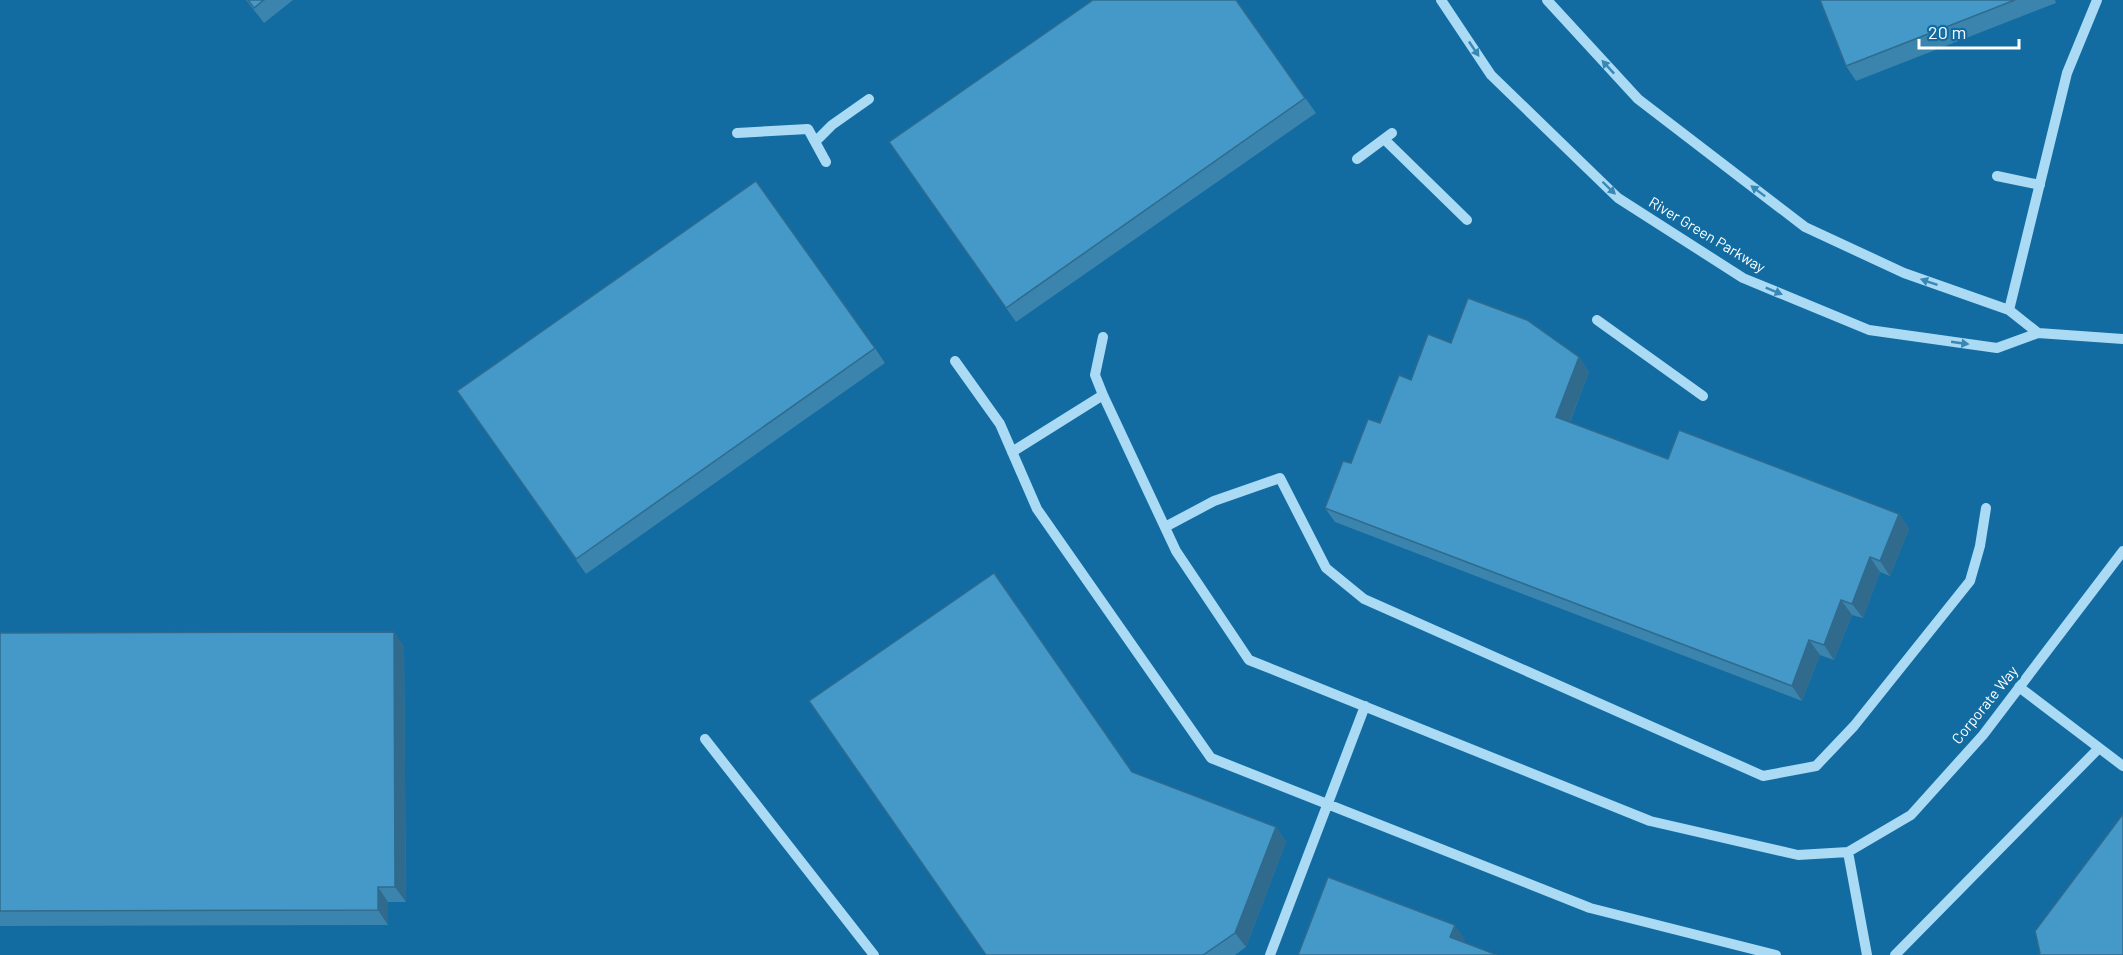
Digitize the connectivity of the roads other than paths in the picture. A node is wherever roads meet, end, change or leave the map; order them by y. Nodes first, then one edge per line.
1 (1441, 0) edge
2 (1547, 0) edge
3 (2097, 0) edge
4 (869, 99) dead end
5 (737, 133) dead end
6 (815, 142) junction
7 (1358, 159) dead end
8 (825, 162) dead end
9 (1997, 176) dead end
10 (2040, 184) junction
11 (1467, 220) dead end
12 (2008, 310) junction
13 (1596, 320) dead end
14 (2038, 333) junction
15 (1103, 337) dead end
16 (2123, 339) edge
17 (955, 361) dead end
18 (1103, 394) junction
19 (1702, 396) dead end
20 (1012, 452) junction
21 (1986, 508) dead end
22 (1165, 527) junction
23 (2123, 551) edge
24 (2019, 687) junction
25 (1365, 706) junction
26 (705, 739) dead end
27 (2099, 748) junction
28 (2123, 766) edge
29 (1327, 803) junction
30 (1848, 852) junction
31 (874, 955) edge
32 (1270, 955) edge
33 (1776, 955) edge
34 (1867, 955) edge
35 (1895, 955) edge

1 -> 14 street, River Green Parkway
12 -> 2 street
3 - 10 street
4 - 6 street
5 - 6 street
6 - 8 street
7 - 11 street
9 - 10 street
10 - 12 street
12 - 14 street
13 - 19 street
14 - 16 street, River Green Parkway
15 - 18 street
17 - 20 street
18 - 20 street
18 - 22 street
20 - 29 street
21 - 22 street
22 - 25 street
23 - 24 street, Corporate Way
24 - 27 street
24 - 30 street, Corporate Way
25 - 29 street
25 - 30 street
26 - 31 street
27 - 28 street
27 - 35 street
29 - 32 street
29 - 33 street
30 - 34 street

